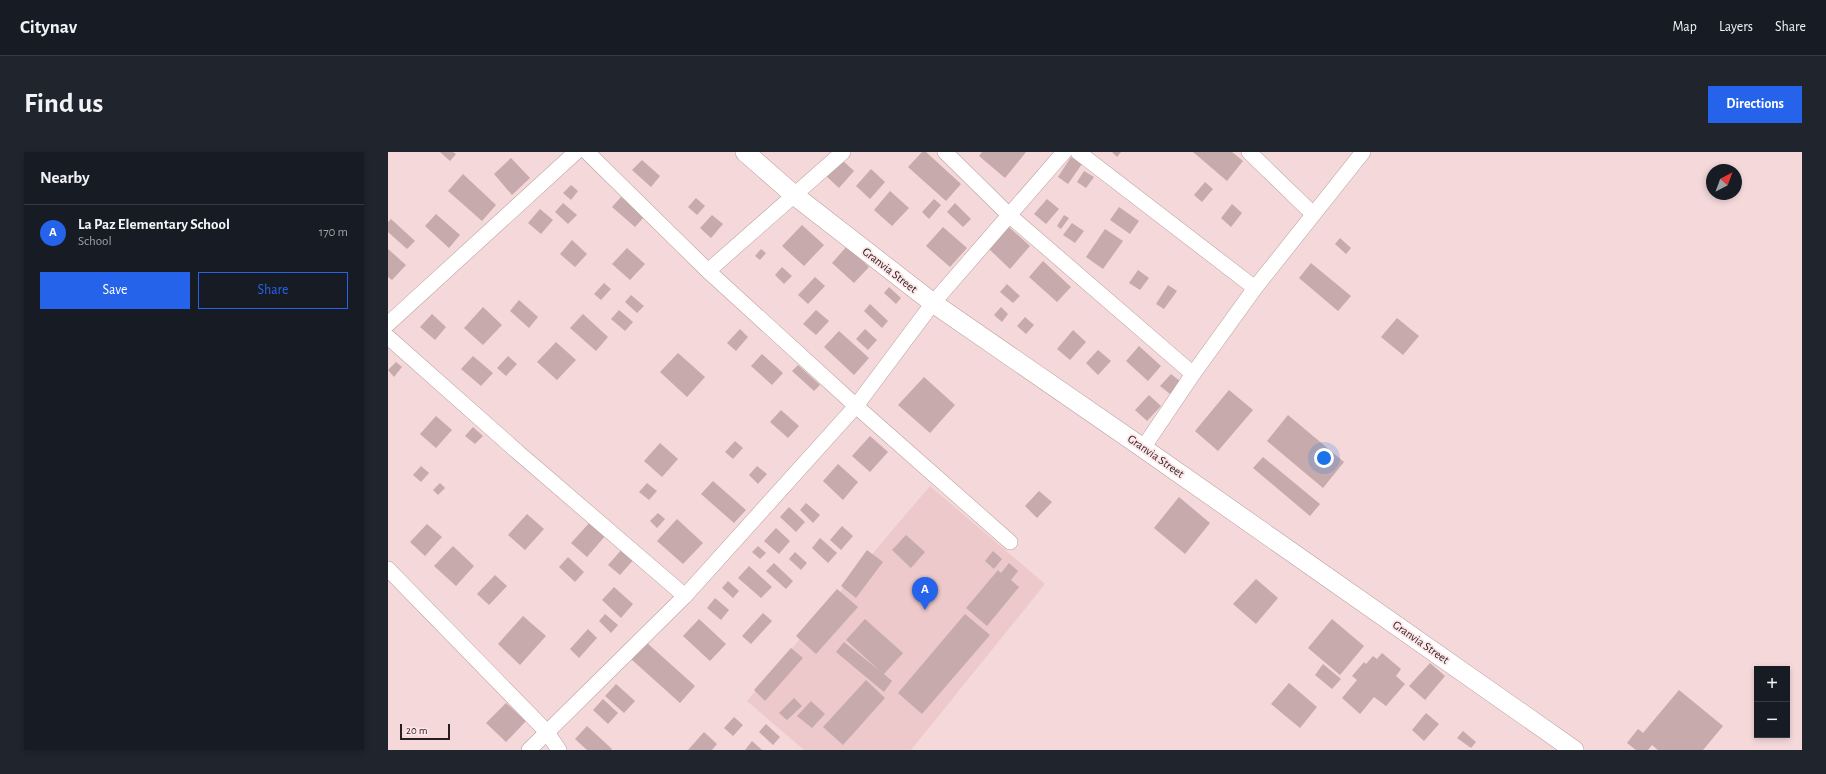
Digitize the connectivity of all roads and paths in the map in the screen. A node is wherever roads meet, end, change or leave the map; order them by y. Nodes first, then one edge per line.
1 (576, 152) edge
2 (587, 152) edge
3 (745, 152) edge
4 (843, 152) edge
5 (945, 152) edge
6 (1064, 152) edge
7 (1078, 152) edge
8 (1249, 152) edge
9 (1363, 152) edge
10 (794, 195) junction
11 (1313, 214) junction
12 (1009, 215) junction
13 (708, 271) junction
14 (1255, 288) junction
15 (933, 303) junction
16 (388, 324) edge
17 (388, 337) edge
18 (1193, 374) junction
19 (856, 406) junction
20 (1143, 448) junction
21 (1010, 542) dead end
22 (388, 570) edge
23 (685, 596) junction
24 (546, 731) junction
25 (529, 750) edge
26 (559, 750) edge
27 (1574, 750) edge

1 - 16 street
2 - 13 street
3 - 10 street, Granvia Street
4 - 10 street
5 - 12 street
6 - 12 street
7 - 14 street
8 - 11 street
9 - 11 street
10 - 13 street
10 - 15 street, Granvia Street
11 - 14 street
12 - 15 street
12 - 18 street
13 - 19 street
14 - 18 street
15 - 19 street
15 - 20 street, Granvia Street
17 - 23 street
18 - 20 street
19 - 21 street
19 - 23 street
20 - 27 street, Granvia Street
22 - 24 street
23 - 24 street
24 - 25 street
24 - 26 street

